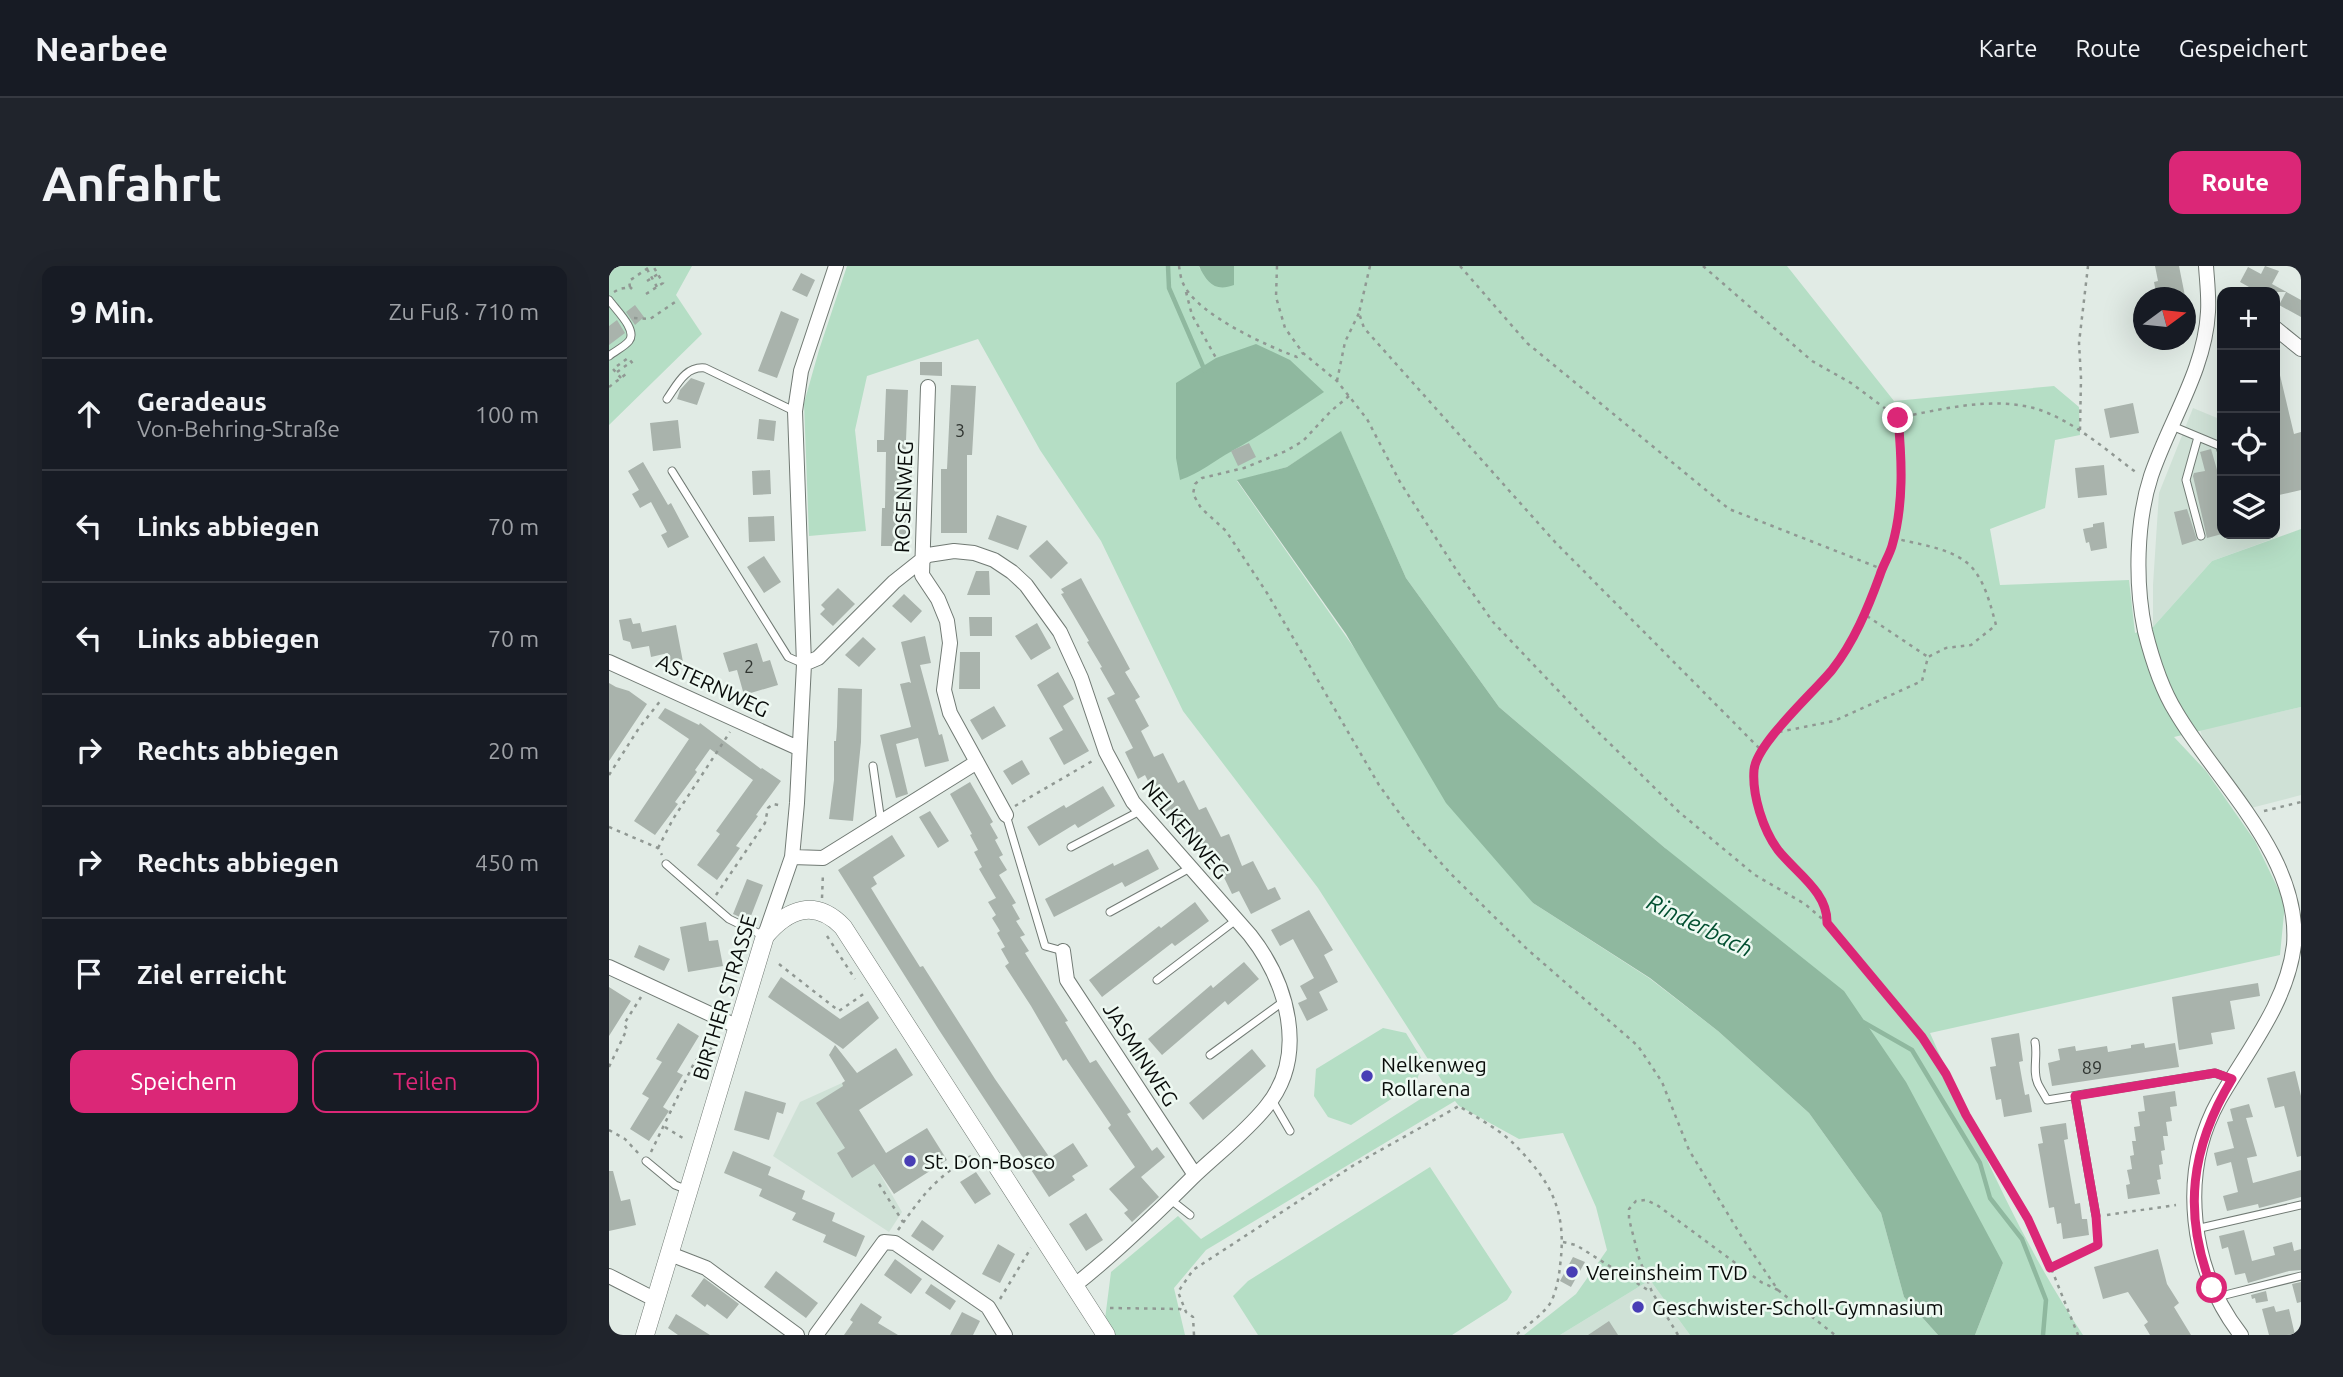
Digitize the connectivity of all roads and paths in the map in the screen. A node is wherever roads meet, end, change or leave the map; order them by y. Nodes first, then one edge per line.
1 (652, 266) edge
2 (836, 266) edge
3 (1179, 266) edge
4 (1277, 266) edge
5 (1370, 266) edge
6 (1460, 266) edge
7 (1703, 266) edge
8 (2088, 266) edge
9 (2206, 266) edge
10 (646, 269) junction
11 (658, 274) junction
12 (652, 278) junction
13 (647, 281) dead end
14 (657, 287) junction
15 (1185, 289) junction
16 (2209, 292) junction
17 (646, 295) dead end
18 (2217, 296) edge
19 (609, 298) edge
20 (678, 300) dead end
21 (1359, 313) junction
22 (626, 323) junction
23 (2280, 332) edge
24 (2301, 349) edge
25 (1303, 353) junction
26 (609, 356) edge
27 (1216, 358) dead end
28 (631, 362) junction
29 (625, 366) junction
30 (635, 366) dead end
31 (617, 373) junction
32 (621, 378) junction
33 (1337, 381) junction
34 (609, 387) edge
35 (928, 387) dead end
36 (1349, 396) junction
37 (667, 400) dead end
38 (795, 411) junction
39 (1898, 418) junction
40 (2171, 426) junction
41 (2080, 432) junction
42 (2198, 437) junction
43 (2217, 445) edge
44 (672, 471) dead end
45 (2151, 478) junction
46 (2201, 536) dead end
47 (1894, 538) junction
48 (922, 559) junction
49 (1882, 569) junction
50 (1865, 615) junction
51 (1928, 657) junction
52 (609, 662) edge
53 (804, 664) junction
54 (664, 695) dead end
55 (734, 727) dead end
56 (1777, 732) junction
57 (798, 748) junction
58 (1761, 750) junction
59 (1100, 757) dead end
60 (977, 762) junction
61 (873, 766) dead end
62 (609, 775) edge
63 (2301, 802) edge
64 (789, 807) dead end
65 (1141, 811) junction
66 (1006, 813) junction
67 (2249, 815) junction
68 (881, 822) junction
69 (609, 827) edge
70 (1071, 847) dead end
71 (658, 848) junction
72 (792, 857) junction
73 (666, 864) joint
74 (1190, 868) junction
75 (823, 870) dead end
76 (822, 898) dead end
77 (710, 904) junction
78 (1110, 912) dead end
79 (1236, 920) junction
80 (1827, 923) junction
81 (826, 933) dead end
82 (765, 936) junction
83 (1063, 951) joint
84 (779, 964) dead end
85 (609, 967) edge
86 (855, 979) dead end
87 (1157, 980) dead end
88 (644, 991) dead end
89 (865, 993) dead end
90 (1285, 1000) junction
91 (736, 1026) junction
92 (2035, 1042) dead end
93 (714, 1046) dead end
94 (1210, 1055) dead end
95 (609, 1067) edge
96 (2232, 1079) junction
97 (2075, 1096) junction
98 (1272, 1099) junction
99 (665, 1126) junction
100 (609, 1130) edge
101 (1290, 1131) dead end
102 (687, 1140) dead end
103 (977, 1153) dead end
104 (646, 1161) junction
105 (1195, 1175) junction
106 (879, 1184) dead end
107 (689, 1191) junction
108 (1171, 1200) junction
109 (2176, 1205) dead end
110 (2301, 1205) edge
111 (1190, 1215) dead end
112 (2096, 1216) junction
113 (903, 1222) junction
114 (2196, 1229) junction
115 (889, 1242) junction
116 (1034, 1242) dead end
117 (1563, 1242) junction
118 (670, 1254) junction
119 (2050, 1268) junction
120 (609, 1276) edge
121 (2301, 1276) edge
122 (1075, 1286) junction
123 (1778, 1290) junction
124 (1652, 1292) junction
125 (2216, 1297) junction
126 (656, 1300) junction
127 (1110, 1308) dead end
128 (1186, 1312) junction
129 (992, 1314) junction
130 (645, 1335) edge
131 (797, 1335) edge
132 (816, 1335) edge
133 (1005, 1335) edge
134 (1106, 1335) edge
135 (1194, 1335) edge
136 (1515, 1335) edge
137 (1678, 1335) edge
138 (1835, 1335) edge
139 (2078, 1335) edge
140 (2241, 1335) edge

1 - 10 path
1 - 11 path
2 - 38 street, BIRTHER STRASSE
3 - 15 path
4 - 25 path
5 - 21 path
6 - 49 path
7 - 39 path
8 - 41 path
9 - 16 street
10 - 12 path
10 - 19 path
11 - 12 path
11 - 14 path
12 - 13 path
12 - 14 path
14 - 17 path
15 - 25 path
15 - 27 path
16 - 18 street
16 - 40 street
19 - 22 lane
20 - 22 path
21 - 33 path
21 - 58 path
22 - 26 lane
23 - 24 street
25 - 33 path
28 - 29 path
28 - 30 path
28 - 31 path
29 - 31 path
29 - 32 path
31 - 32 path
32 - 34 path
33 - 36 path
35 - 48 street, ROSENWEG
36 - 80 path
36 - 123 path
37 - 38 lane
38 - 53 street, BIRTHER STRASSE
39 - 41 path
39 - 47 path
40 - 42 lane
40 - 45 street
41 - 45 path
42 - 43 lane
42 - 46 lane
44 - 53 lane
45 - 67 street
47 - 49 path
47 - 51 path
48 - 53 street, NELKENWEG
48 - 60 street, ROSENWEG
48 - 65 street, NELKENWEG
49 - 50 path
50 - 51 path
50 - 56 path
51 - 56 path
52 - 57 street, ASTERNWEG
53 - 57 street, BIRTHER STRASSE
54 - 62 path
55 - 71 path
56 - 58 path
57 - 72 street, BIRTHER STRASSE
58 - 80 path
59 - 66 path
60 - 66 street, ROSENWEG
60 - 68 street
61 - 68 lane
63 - 67 path
64 - 77 path
65 - 70 lane
65 - 74 street, NELKENWEG
66 - 83 lane
67 - 96 street
68 - 72 street
69 - 71 path
71 - 73 path
72 - 82 street, BIRTHER STRASSE
73 - 77 lane
74 - 78 lane
74 - 79 street, NELKENWEG
75 - 76 path
77 - 82 lane
79 - 87 lane
79 - 90 street, NELKENWEG
80 - 119 path
81 - 86 path
82 - 91 street, BIRTHER STRASSE
82 - 122 street
83 - 105 street, JASMINWEG
84 - 89 path
85 - 91 street
88 - 95 path
90 - 94 lane
90 - 98 street, NELKENWEG
91 - 107 street, BIRTHER STRASSE
92 - 97 lane
93 - 99 path
96 - 97 lane
96 - 114 street
97 - 112 lane
98 - 101 lane
98 - 105 street, NELKENWEG
99 - 102 path
99 - 104 path
100 - 104 path
103 - 113 path
104 - 107 lane
105 - 108 street, NELKENWEG
106 - 113 path
107 - 118 street, BIRTHER STRASSE
108 - 111 lane
108 - 122 street, NELKENWEG
109 - 112 path
110 - 114 lane
112 - 119 path
113 - 115 path
114 - 125 street
115 - 129 street
115 - 132 street
116 - 129 path
117 - 124 path
117 - 128 path
117 - 136 path
118 - 126 street, BIRTHER STRASSE
118 - 131 street
119 - 139 path
120 - 126 street
121 - 125 lane
122 - 134 street
123 - 124 path
123 - 138 path
124 - 137 path
125 - 140 street
126 - 130 street, BIRTHER STRASSE
127 - 128 path
128 - 135 path
129 - 133 street

